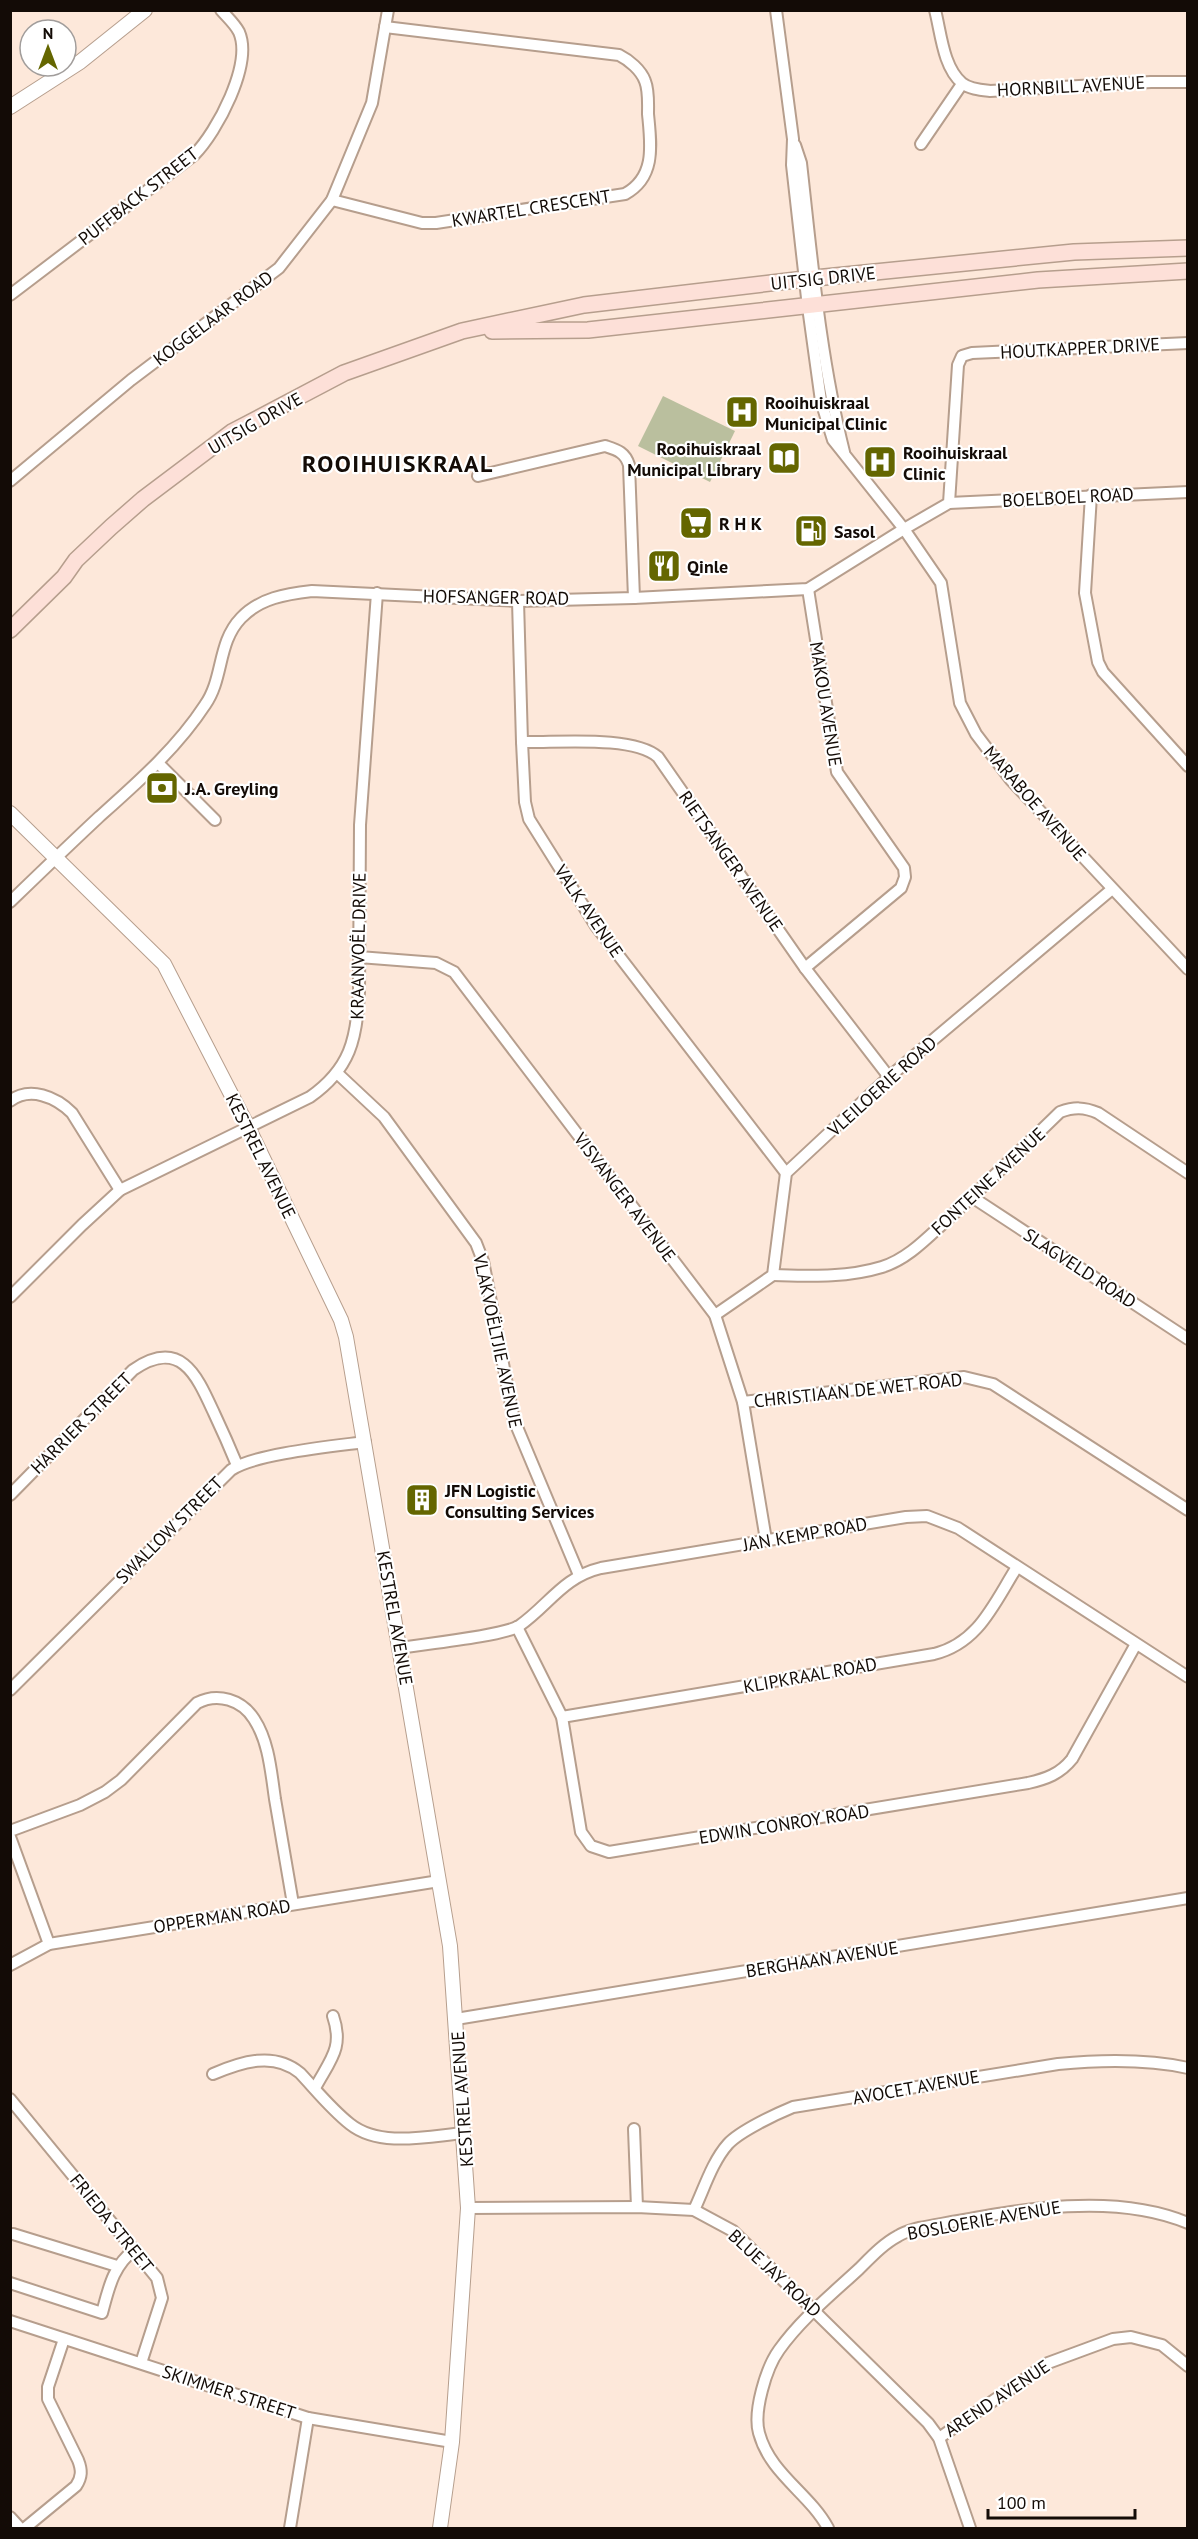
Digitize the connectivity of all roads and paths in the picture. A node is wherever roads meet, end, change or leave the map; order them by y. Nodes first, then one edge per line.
1 (145, 10) edge
2 (221, 10) edge
3 (388, 10) edge
4 (776, 10) edge
5 (935, 10) edge
6 (385, 27) junction
7 (1188, 82) edge
8 (963, 84) junction
9 (10, 107) edge
10 (921, 144) dead end
11 (332, 200) junction
12 (1188, 248) edge
13 (1188, 271) edge
14 (809, 279) junction
15 (10, 295) edge
16 (813, 306) junction
17 (462, 331) junction
18 (1188, 343) edge
19 (478, 476) dead end
20 (10, 481) edge
21 (1188, 492) edge
22 (1091, 495) junction
23 (949, 503) junction
24 (903, 529) junction
25 (76, 560) junction
26 (808, 589) junction
27 (377, 593) junction
28 (634, 598) junction
29 (518, 601) junction
30 (10, 618) edge
31 (10, 630) edge
32 (522, 742) junction
33 (158, 764) junction
34 (1188, 766) edge
35 (10, 813) edge
36 (215, 820) dead end
37 (56, 857) junction
38 (1111, 890) junction
39 (10, 902) edge
40 (359, 957) junction
41 (805, 968) junction
42 (1188, 969) edge
43 (337, 1073) junction
44 (889, 1077) junction
45 (10, 1101) edge
46 (248, 1127) junction
47 (786, 1173) junction
48 (1188, 1173) edge
49 (120, 1190) junction
50 (972, 1197) junction
51 (773, 1275) junction
52 (10, 1297) edge
53 (715, 1315) junction
54 (1188, 1339) edge
55 (743, 1402) junction
56 (365, 1442) junction
57 (237, 1465) junction
58 (10, 1495) edge
59 (1188, 1510) edge
60 (766, 1540) junction
61 (1017, 1567) junction
62 (579, 1575) junction
63 (517, 1627) junction
64 (1136, 1644) junction
65 (400, 1648) junction
66 (1188, 1677) edge
67 (10, 1689) edge
68 (562, 1717) junction
69 (10, 1831) edge
70 (10, 1837) edge
71 (439, 1881) junction
72 (1188, 1898) edge
73 (293, 1904) junction
74 (49, 1944) junction
75 (10, 1965) edge
76 (333, 2016) dead end
77 (456, 2019) junction
78 (1188, 2068) edge
79 (213, 2074) dead end
80 (315, 2088) junction
81 (11, 2101) edge
82 (634, 2129) dead end
83 (464, 2133) junction
84 (637, 2207) junction
85 (468, 2208) junction
86 (694, 2210) junction
87 (1188, 2223) edge
88 (13, 2234) dead end
89 (135, 2249) junction
90 (117, 2266) junction
91 (10, 2283) edge
92 (814, 2310) junction
93 (10, 2321) edge
94 (64, 2339) junction
95 (141, 2364) junction
96 (1188, 2366) edge
97 (308, 2418) junction
98 (939, 2438) junction
99 (452, 2442) junction
100 (10, 2517) edge
101 (20, 2529) edge
102 (24, 2529) edge
103 (291, 2529) edge
104 (440, 2529) edge
105 (828, 2529) edge
106 (970, 2529) edge

1 - 9 street
2 - 15 street, PUFFBACK STREET
3 - 6 street, KOGGELAAR ROAD
4 - 14 street, MARABOE AVENUE
5 - 8 street
6 - 11 street, KOGGELAAR ROAD
6 - 11 street, KWARTEL CRESCENT
7 - 8 street, HORNBILL AVENUE
8 - 10 street
11 - 20 street, KOGGELAAR ROAD
12 - 14 main road, UITSIG DRIVE
13 - 16 main road, UITSIG DRIVE
14 - 16 street, MARABOE AVENUE
14 - 17 main road, UITSIG DRIVE
16 - 17 main road, UITSIG DRIVE
16 - 24 street, MARABOE AVENUE
17 - 25 main road, UITSIG DRIVE
18 - 23 street, HOUTKAPPER DRIVE
19 - 28 street
21 - 22 street, BOELBOEL ROAD
22 - 23 street, BOELBOEL ROAD
22 - 34 street
23 - 24 street, HOFSANGER ROAD
24 - 26 street, HOFSANGER ROAD
24 - 38 street, MARABOE AVENUE
25 - 30 main road, UITSIG DRIVE
25 - 31 main road, UITSIG DRIVE
26 - 28 street, HOFSANGER ROAD
26 - 41 street, MAKOU AVENUE
27 - 29 street, HOFSANGER ROAD
27 - 33 street, HOFSANGER ROAD
27 - 40 street, KRAANVOËL DRIVE
28 - 29 street, HOFSANGER ROAD
29 - 32 street, VALK AVENUE
32 - 41 street, RIETSANGER AVENUE
32 - 47 street, VALK AVENUE
33 - 36 street
33 - 37 street, HOFSANGER ROAD
35 - 37 street, KESTREL AVENUE
37 - 39 street, HOFSANGER ROAD
37 - 46 street, KESTREL AVENUE
38 - 42 street, MARABOE AVENUE
38 - 44 street, VLEILOERIE ROAD
40 - 43 street, KRAANVOËL DRIVE
40 - 53 street, VISVANGER AVENUE
41 - 44 street, RIETSANGER AVENUE
43 - 46 street, KRAANVOËL DRIVE
43 - 62 street, VLAKVOËLTJIE AVENUE
44 - 47 street, VLEILOERIE ROAD
45 - 49 street
46 - 49 street, KRAANVOËL DRIVE
46 - 56 street, KESTREL AVENUE
47 - 51 street
48 - 50 street, FONTEINE AVENUE
49 - 52 street, KRAANVOËL DRIVE
50 - 51 street, FONTEINE AVENUE
50 - 54 street, SLAGVELD ROAD
51 - 53 street
53 - 55 street, VISVANGER AVENUE
55 - 59 street, CHRISTIAAN DE WET ROAD
55 - 60 street, VISVANGER AVENUE
56 - 57 street, SWALLOW STREET
56 - 65 street, KESTREL AVENUE
57 - 58 street, HARRIER STREET
57 - 67 street, SWALLOW STREET
60 - 61 street, JAN KEMP ROAD
60 - 62 street, JAN KEMP ROAD
61 - 64 street, JAN KEMP ROAD
61 - 68 street, KLIPKRAAL ROAD
62 - 63 street, JAN KEMP ROAD
63 - 65 street, JAN KEMP ROAD
63 - 68 street, EDWIN CONROY ROAD
64 - 66 street, JAN KEMP ROAD
64 - 68 street, EDWIN CONROY ROAD
65 - 71 street, KESTREL AVENUE
69 - 73 street
70 - 74 street
71 - 73 street, OPPERMAN ROAD
71 - 77 street, KESTREL AVENUE
72 - 77 street, BERGHAAN AVENUE
73 - 74 street, OPPERMAN ROAD
74 - 75 street, OPPERMAN ROAD
76 - 80 street
77 - 83 street, KESTREL AVENUE
78 - 86 street, AVOCET AVENUE
79 - 80 street
80 - 83 street
81 - 89 street, FRIEDA STREET
82 - 84 street
83 - 85 street, KESTREL AVENUE
84 - 85 street, BLUE JAY ROAD
84 - 86 street, BLUE JAY ROAD
85 - 99 street, KESTREL AVENUE
86 - 92 street, BLUE JAY ROAD
87 - 92 street, BOSLOERIE AVENUE
88 - 90 street
89 - 90 street
89 - 95 street, FRIEDA STREET
90 - 91 street
92 - 98 street, BLUE JAY ROAD
92 - 105 street, BOSLOERIE AVENUE
93 - 94 street, SKIMMER STREET
94 - 95 street, SKIMMER STREET
94 - 102 street
95 - 97 street, SKIMMER STREET
96 - 98 street, AREND AVENUE
97 - 99 street, SKIMMER STREET
97 - 103 street
98 - 106 street, BLUE JAY ROAD
99 - 104 street, KESTREL AVENUE
100 - 101 street

